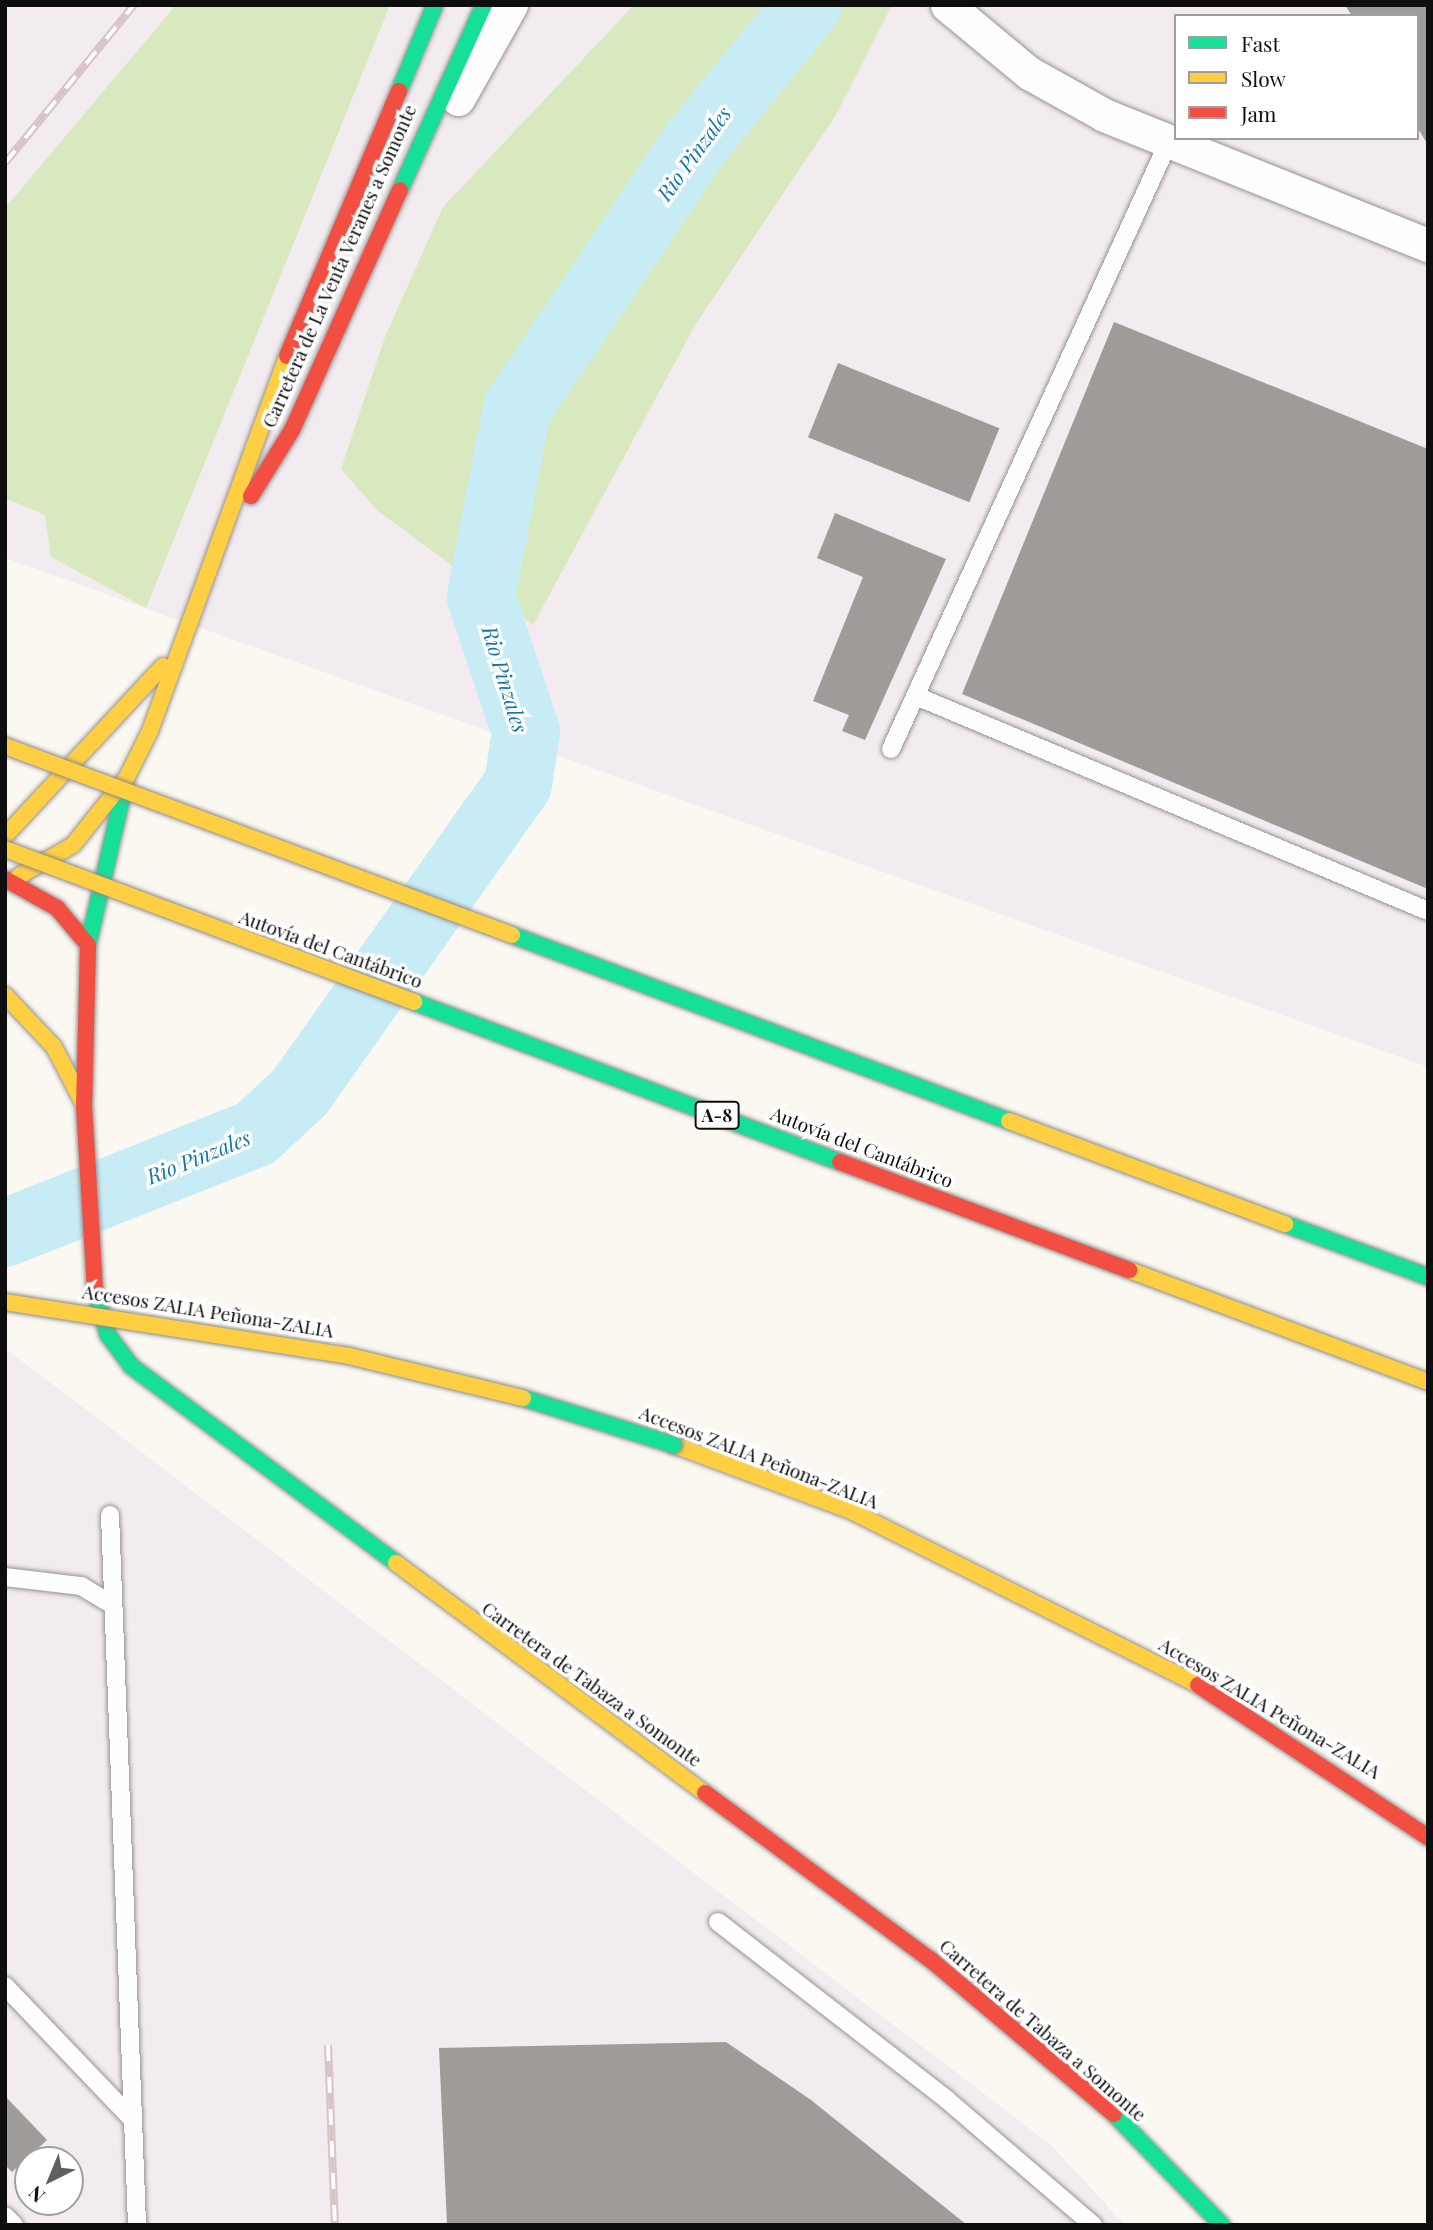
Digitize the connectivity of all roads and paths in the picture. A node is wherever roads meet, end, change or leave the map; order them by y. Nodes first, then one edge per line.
1 (435, 5) edge
2 (484, 5) edge
3 (511, 5) edge
4 (947, 5) edge
5 (441, 41) dead end
6 (1169, 141) junction
7 (346, 211) junction
8 (1428, 245) edge
9 (372, 247) junction
10 (223, 539) junction
11 (172, 657) junction
12 (916, 696) junction
13 (96, 741) junction
14 (5, 746) edge
15 (891, 749) dead end
16 (127, 777) junction
17 (5, 836) edge
18 (5, 849) edge
19 (8, 880) edge
20 (5, 906) edge
21 (1428, 911) edge
22 (88, 945) junction
23 (7, 992) edge
24 (85, 1113) junction
25 (1428, 1277) edge
26 (5, 1302) edge
27 (1428, 1382) edge
28 (110, 1514) dead end
29 (5, 1577) edge
30 (113, 1605) junction
31 (1428, 1837) edge
32 (718, 1922) dead end
33 (5, 1986) edge
34 (133, 2120) junction
35 (5, 2216) edge
36 (14, 2225) edge
37 (137, 2225) edge
38 (1093, 2225) edge
39 (1222, 2225) edge

1 - 7 main road, Carretera de La Venta Veranes a Somonte
2 - 9 main road, Carretera de La Venta Veranes a Somonte
3 - 9 street
4 - 6 street
5 - 7 main road, Carretera de La Venta Veranes a Somonte
6 - 8 street
6 - 12 lane
7 - 10 main road, Carretera de La Venta Veranes a Somonte
9 - 10 main road, Carretera de La Venta Veranes a Somonte
10 - 11 main road, Carretera de La Venta Veranes a Somonte
11 - 13 main road, Carretera de La Venta Veranes a Somonte
11 - 16 main road, Carretera de La Venta Veranes a Somonte
12 - 15 lane
12 - 21 lane
13 - 17 main road, Carretera de La Venta Veranes a Somonte
13 - 19 main road, Carretera de La Venta Veranes a Somonte
14 - 25 main road, bridge
16 - 19 main road, Carretera de La Venta Veranes a Somonte
16 - 22 main road, Carretera de La Venta Veranes a Somonte
18 - 27 main road, Autovía del Cantábrico / A-8, bridge
19 - 20 main road, Carretera de La Venta Veranes a Somonte
19 - 22 main road
22 - 24 main road, Carretera de Tabaza a Somonte
23 - 24 main road, Carretera de Tabaza a Somonte
24 - 39 main road, Carretera de Tabaza a Somonte
26 - 31 main road, Accesos ZALIA Peñona-ZALIA, bridge
28 - 30 lane
29 - 30 lane
30 - 34 lane
32 - 38 lane
33 - 34 lane
34 - 37 lane
35 - 36 lane

